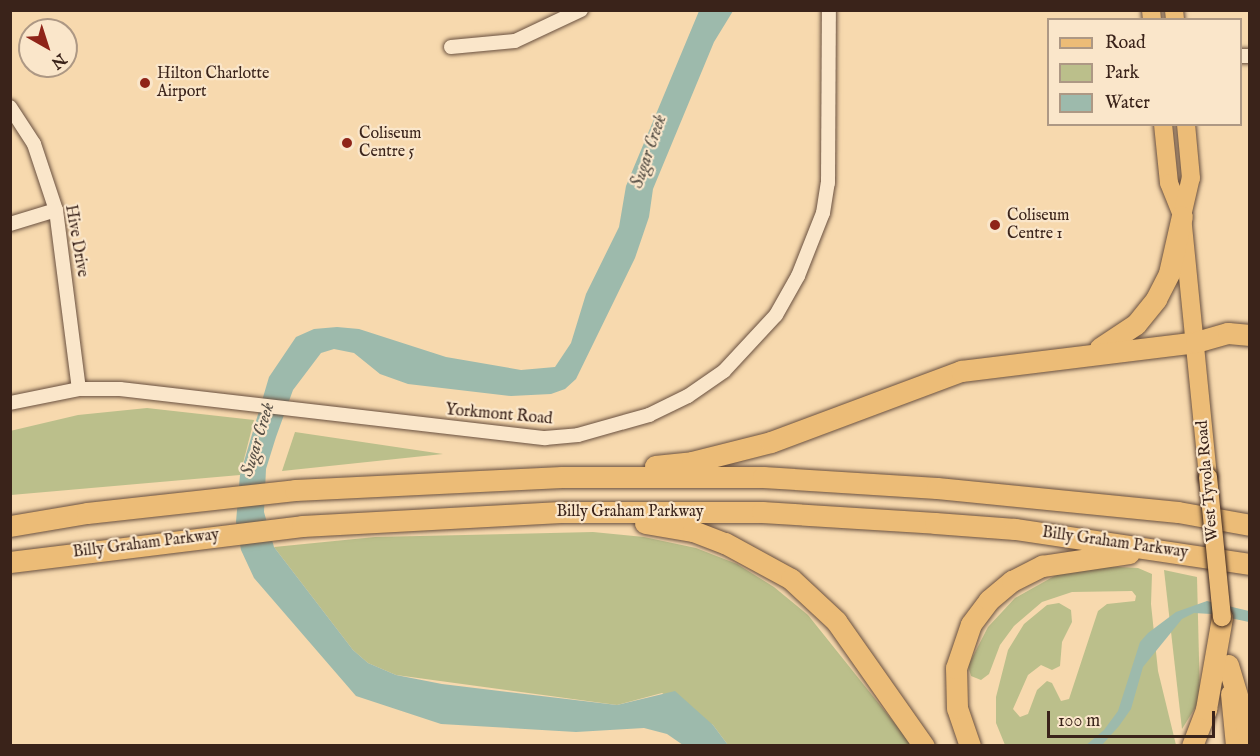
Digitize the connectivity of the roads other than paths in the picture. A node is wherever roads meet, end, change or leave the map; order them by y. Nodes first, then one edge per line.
1 (581, 10) edge
2 (829, 10) edge
3 (451, 47) dead end
4 (10, 107) edge
5 (1163, 126) edge
6 (1186, 126) edge
7 (56, 210) junction
8 (1182, 216) junction
9 (10, 224) edge
10 (1250, 335) edge
11 (1196, 342) junction
12 (1085, 353) junction
13 (79, 389) junction
14 (10, 402) edge
15 (562, 477) junction
16 (561, 512) junction
17 (1250, 525) edge
18 (10, 526) edge
19 (1161, 550) junction
20 (10, 562) edge
21 (1250, 564) edge
22 (1222, 616) joint
23 (1221, 664) junction
24 (1250, 739) edge
25 (924, 746) edge
26 (970, 746) edge
27 (1192, 746) edge
28 (1235, 746) edge

1 - 3 street
2 - 13 street, Yorkmont Road
4 - 7 street, Hive Drive
5 - 8 main road, West Tyvola Road
6 - 8 main road, West Tyvola Road
7 - 9 street
7 - 13 street, Hive Drive
8 - 11 main road, West Tyvola Road
8 - 12 highway
10 - 11 highway
11 - 12 highway
11 - 22 main road, West Tyvola Road, bridge
12 - 15 highway
13 - 14 street, Yorkmont Road
15 - 17 highway
15 - 18 highway
16 - 19 highway, Billy Graham Parkway
16 - 20 highway, Billy Graham Parkway
16 - 25 highway
19 - 21 highway, Billy Graham Parkway
19 - 26 highway
22 - 23 highway
23 - 24 highway
23 - 27 highway
23 - 28 main road

